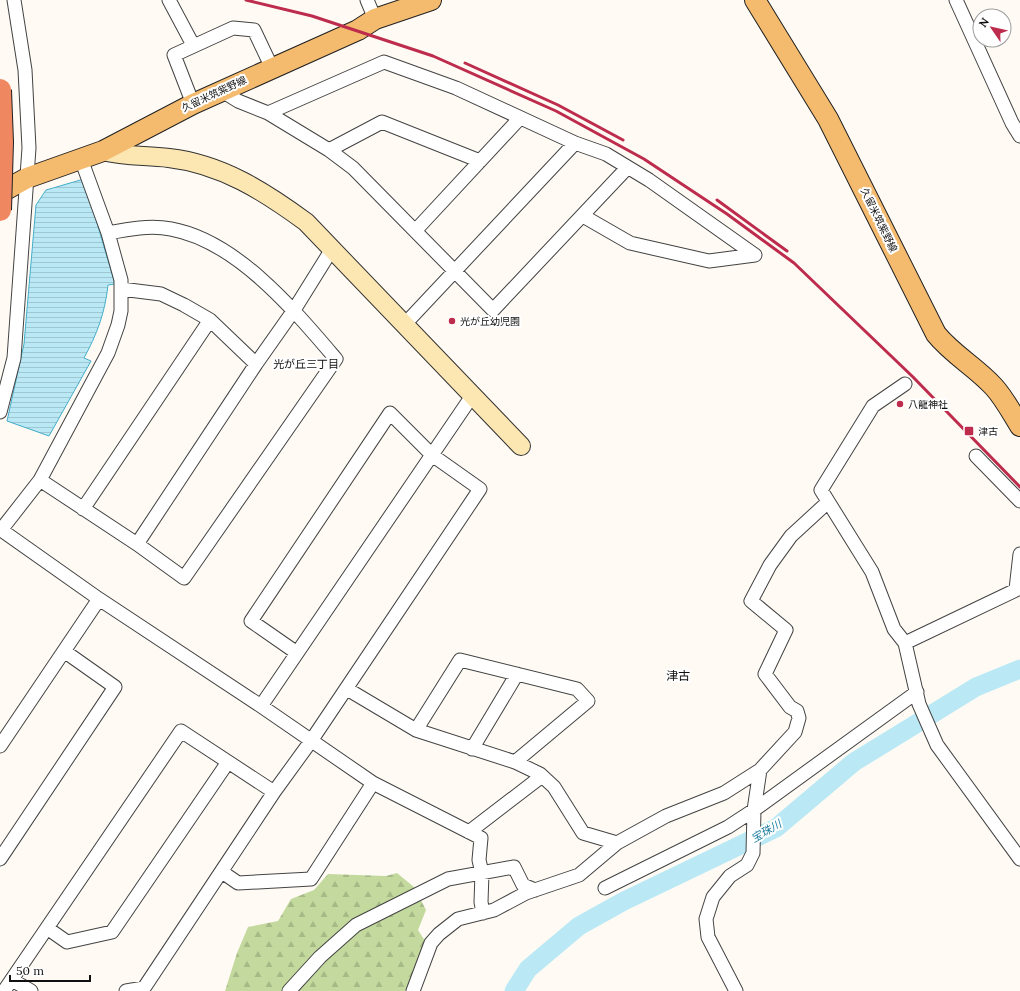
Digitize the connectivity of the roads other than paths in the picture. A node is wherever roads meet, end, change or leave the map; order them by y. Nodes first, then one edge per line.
1 (14, 0) edge
2 (169, 0) edge
3 (367, 0) edge
4 (431, 0) edge
5 (755, 0) edge
6 (956, 0) edge
7 (375, 19) junction
8 (193, 45) junction
9 (272, 68) junction
10 (0, 90) edge
11 (222, 91) junction
12 (193, 104) junction
13 (268, 113) junction
14 (520, 118) junction
15 (1020, 136) edge
16 (575, 143) junction
17 (329, 150) junction
18 (103, 151) junction
19 (81, 159) junction
20 (480, 161) junction
21 (627, 168) junction
22 (27, 178) junction
23 (0, 193) edge
24 (0, 210) edge
25 (583, 216) junction
26 (415, 231) junction
27 (108, 233) junction
28 (332, 249) junction
29 (456, 271) junction
30 (121, 289) junction
31 (294, 310) junction
32 (210, 320) junction
33 (404, 325) junction
34 (256, 364) junction
35 (905, 384) dead end
36 (472, 396) junction
37 (0, 412) edge
38 (1020, 426) edge
39 (521, 446) dead end
40 (432, 455) junction
41 (976, 456) dead end
42 (40, 480) junction
43 (1020, 501) edge
44 (828, 502) junction
45 (83, 509) junction
46 (0, 529) edge
47 (137, 544) junction
48 (1020, 554) edge
49 (1018, 588) edge
50 (99, 599) junction
51 (904, 643) junction
52 (64, 651) junction
53 (296, 653) junction
54 (518, 674) junction
55 (347, 689) junction
56 (918, 698) junction
57 (261, 706) junction
58 (416, 730) junction
59 (311, 741) junction
60 (0, 746) edge
61 (472, 749) junction
62 (228, 762) junction
63 (515, 762) junction
64 (760, 770) junction
65 (542, 776) junction
66 (373, 783) junction
67 (274, 792) junction
68 (753, 814) junction
69 (469, 832) junction
70 (617, 844) junction
71 (0, 859) edge
72 (1020, 860) edge
73 (222, 872) junction
74 (482, 873) junction
75 (605, 888) dead end
76 (536, 890) junction
77 (483, 913) junction
78 (47, 928) junction
79 (12, 980) junction
80 (4, 991) edge
81 (32, 991) edge
82 (126, 991) edge
83 (289, 991) edge
84 (413, 991) edge
85 (736, 991) edge

1 - 22 street
2 - 8 street
3 - 7 street
4 - 7 main road, 久留米筑紫野線
5 - 38 main road, 久留米筑紫野線
6 - 15 street
7 - 9 main road, 久留米筑紫野線
8 - 9 street
8 - 12 street
9 - 11 main road, 久留米筑紫野線
10 - 24 highway, bridge
11 - 12 main road, 久留米筑紫野線
11 - 13 street
12 - 18 main road, 久留米筑紫野線
13 - 14 street
13 - 17 street
14 - 16 street
14 - 20 street
16 - 21 street
16 - 29 street
17 - 20 street
17 - 26 street
18 - 19 main road, 久留米筑紫野線
18 - 28 street
19 - 22 main road, 久留米筑紫野線
19 - 27 street
20 - 26 street
21 - 25 street
21 - 25 street
22 - 23 main road, 久留米筑紫野線
22 - 37 street
25 - 29 street
26 - 29 street
27 - 30 street
27 - 31 street
28 - 31 street
28 - 33 street
29 - 33 street
30 - 32 street
30 - 42 street
31 - 34 street
31 - 47 street
32 - 34 street
32 - 45 street
33 - 36 street
34 - 47 street
35 - 44 street
36 - 39 street
36 - 40 street
40 - 53 street
40 - 53 street
40 - 55 street
41 - 43 street
42 - 45 street
42 - 46 street
44 - 51 street
44 - 64 street
45 - 47 street
46 - 50 street
48 - 49 street
49 - 51 street
50 - 52 street
50 - 57 street
51 - 56 street
52 - 60 street
52 - 71 street
53 - 57 street
54 - 58 street
54 - 61 street
54 - 63 street
55 - 58 street
55 - 59 street
56 - 68 street
56 - 72 street
57 - 59 street
58 - 61 street
59 - 66 street
59 - 67 street
61 - 63 street
62 - 67 street
62 - 78 street
62 - 78 street
63 - 65 street
64 - 68 street
64 - 70 street
65 - 69 street
65 - 70 street
66 - 69 street
66 - 73 street
67 - 73 street
68 - 75 street
68 - 85 street
69 - 74 street
70 - 76 street
73 - 82 street
74 - 76 street
74 - 77 street
74 - 83 street
76 - 77 street
77 - 84 street
78 - 79 street
79 - 80 street
79 - 81 street

